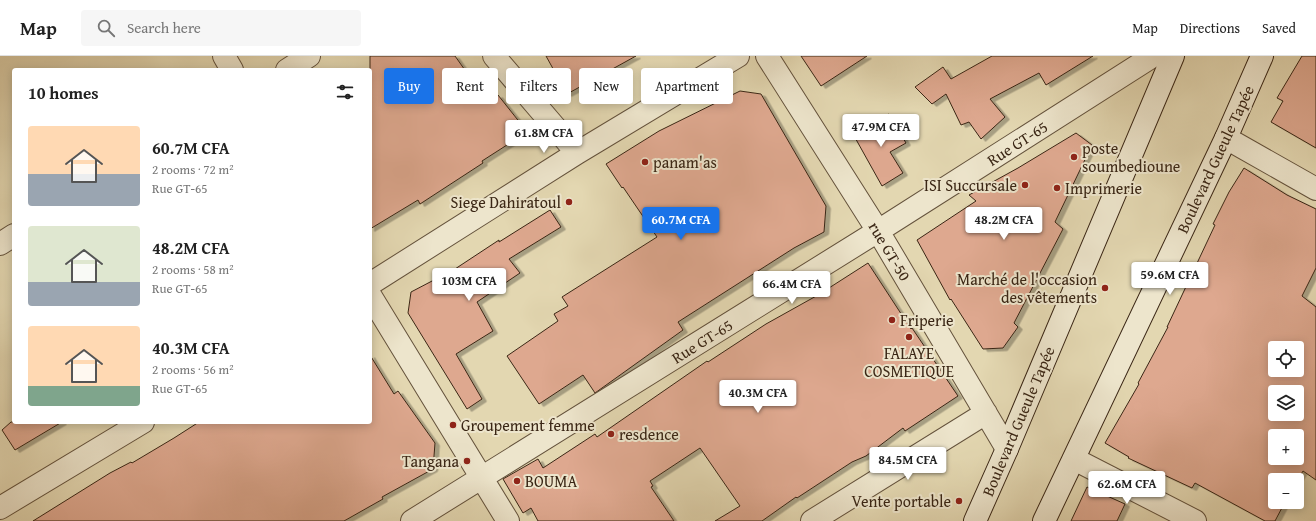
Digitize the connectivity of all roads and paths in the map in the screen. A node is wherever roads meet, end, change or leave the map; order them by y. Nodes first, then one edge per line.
1 (224, 56) edge
2 (309, 56) edge
3 (494, 56) edge
4 (738, 56) edge
5 (767, 56) edge
6 (1152, 56) edge
7 (1173, 56) edge
8 (1262, 56) edge
9 (231, 68) edge
10 (290, 68) edge
11 (1226, 138) junction
12 (577, 154) junction
13 (1316, 189) edge
14 (878, 231) junction
15 (12, 237) edge
16 (0, 244) edge
17 (372, 283) edge
18 (372, 298) edge
19 (986, 413) junction
20 (140, 424) edge
21 (1007, 449) junction
22 (1074, 459) junction
23 (482, 478) junction
24 (0, 508) edge
25 (412, 521) edge
26 (508, 521) edge
27 (812, 521) edge
28 (975, 521) edge
29 (1044, 521) edge
30 (1195, 521) edge

1 - 9 street
2 - 10 street
3 - 12 street
4 - 12 street
5 - 14 street, rue GT-50
6 - 14 street, Rue GT-65
7 - 21 street, Boulevard Gueule Tapée
8 - 11 street, Boulevard Gueule Tapée
11 - 13 street
11 - 22 street, Boulevard Gueule Tapée
12 - 17 street
14 - 19 street, rue GT-50
14 - 23 street, Rue GT-65
15 - 16 street
18 - 23 street
19 - 21 street, rue GT-50
19 - 27 street
20 - 24 street
21 - 28 street, Boulevard Gueule Tapée
22 - 29 street, Boulevard Gueule Tapée
22 - 30 street
23 - 25 street, Rue GT-65
23 - 26 street

